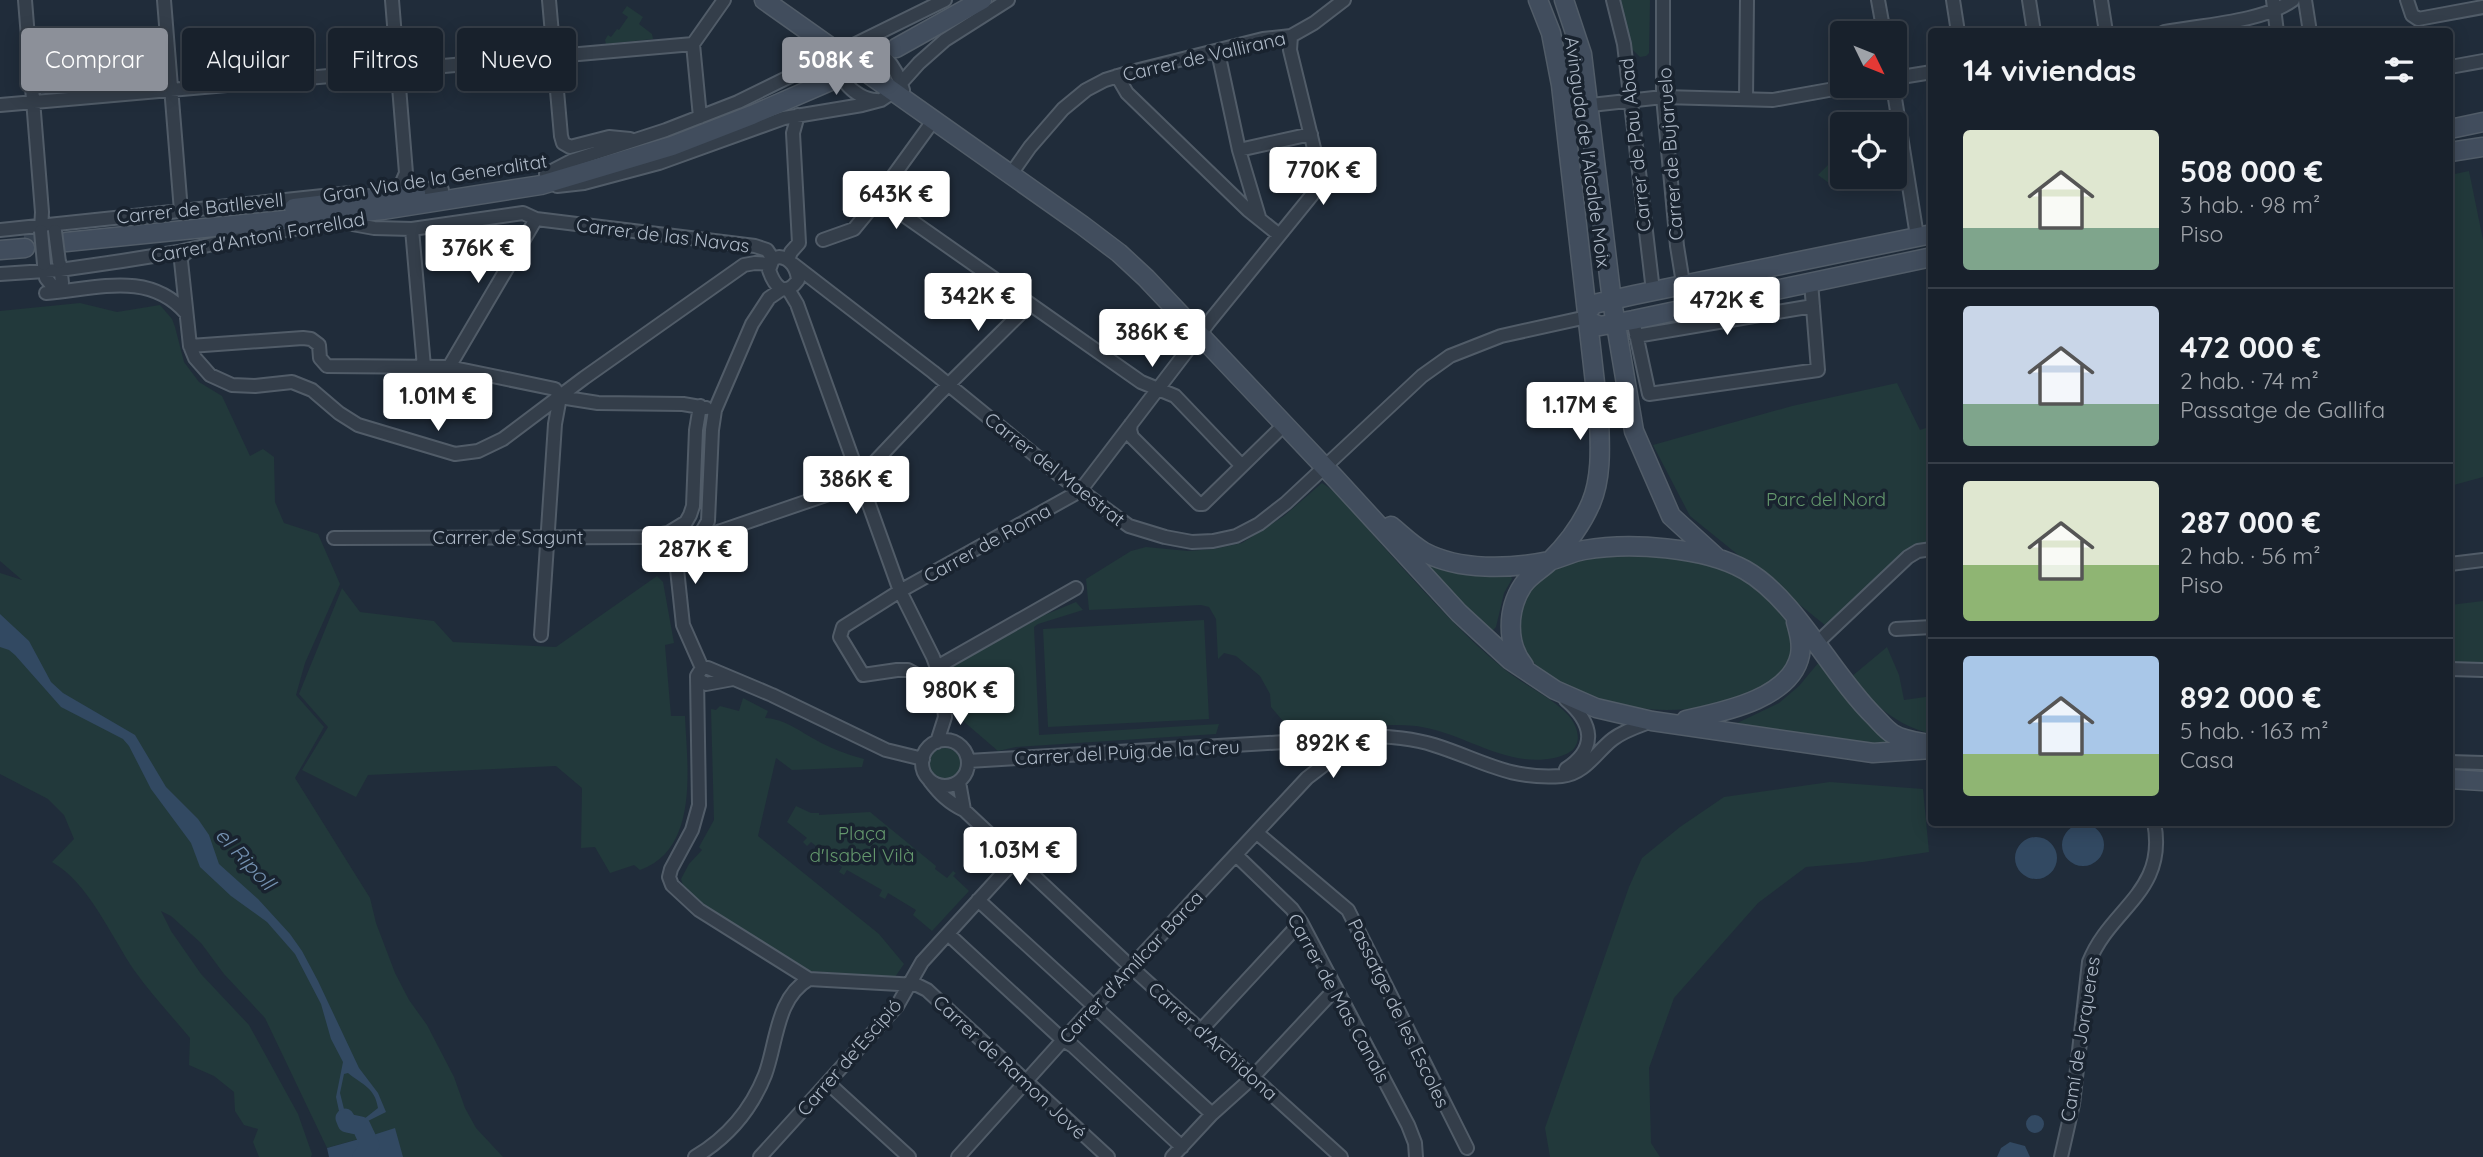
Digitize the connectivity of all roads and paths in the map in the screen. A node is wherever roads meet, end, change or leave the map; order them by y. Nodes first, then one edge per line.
1 (24, 0) edge
2 (164, 0) edge
3 (392, 0) edge
4 (549, 0) edge
5 (724, 0) edge
6 (764, 0) edge
7 (945, 0) edge
8 (966, 0) edge
9 (982, 0) edge
10 (1008, 0) edge
11 (1344, 0) edge
12 (1538, 0) edge
13 (1564, 0) edge
14 (1613, 0) edge
15 (1663, 0) edge
16 (1747, 0) edge
17 (1878, 0) edge
18 (1952, 0) edge
19 (2029, 0) edge
20 (2101, 0) edge
21 (2293, 0) edge
22 (2305, 0) edge
23 (2407, 0) edge
24 (2273, 5) edge
25 (2483, 7) edge
26 (1882, 21) edge
27 (395, 28) edge
28 (551, 28) edge
29 (1957, 28) edge
30 (2033, 28) edge
31 (2105, 28) edge
32 (2187, 28) edge
33 (2276, 28) edge
34 (2308, 28) edge
35 (1291, 36) junction
36 (693, 44) junction
37 (1218, 52) junction
38 (576, 54) edge
39 (836, 60) junction
40 (2483, 61) edge
41 (2453, 66) edge
42 (1928, 73) edge
43 (328, 75) edge
44 (1117, 76) junction
45 (1908, 76) edge
46 (896, 88) junction
47 (172, 89) junction
48 (1830, 90) edge
49 (401, 91) edge
50 (556, 91) edge
51 (1663, 97) junction
52 (1896, 98) edge
53 (1746, 99) junction
54 (1631, 100) junction
55 (33, 102) junction
56 (0, 105) edge
57 (1590, 105) junction
58 (1564, 108) junction
59 (798, 115) junction
60 (700, 117) junction
61 (933, 121) junction
62 (2483, 122) edge
63 (2453, 127) edge
64 (1311, 134) junction
65 (638, 139) junction
66 (2483, 149) edge
67 (1239, 150) junction
68 (2453, 152) edge
69 (1011, 174) junction
70 (543, 180) junction
71 (400, 187) junction
72 (442, 190) junction
73 (480, 194) junction
74 (881, 196) junction
75 (181, 211) junction
76 (536, 219) junction
77 (1260, 220) junction
78 (341, 222) junction
79 (412, 229) junction
80 (0, 230) edge
81 (62, 232) junction
82 (1278, 234) junction
83 (33, 235) junction
84 (1925, 235) edge
85 (823, 240) dead end
86 (0, 241) edge
87 (1867, 247) junction
88 (191, 249) junction
89 (0, 250) edge
90 (1928, 258) edge
91 (772, 262) junction
92 (790, 262) junction
93 (60, 266) junction
94 (45, 267) junction
95 (1872, 270) junction
96 (0, 274) edge
97 (1811, 282) junction
98 (1683, 286) junction
99 (785, 289) junction
100 (1653, 291) junction
101 (52, 293) junction
102 (1612, 301) junction
103 (1030, 304) junction
104 (1813, 306) junction
105 (1686, 308) junction
106 (186, 313) junction
107 (1587, 317) junction
108 (1628, 326) junction
109 (1199, 335) junction
110 (190, 345) junction
111 (424, 367) junction
112 (449, 367) junction
113 (1158, 388) junction
114 (944, 389) junction
115 (560, 397) junction
116 (700, 406) junction
117 (715, 411) junction
118 (1131, 424) junction
119 (1285, 424) junction
120 (1242, 466) junction
121 (1330, 472) junction
122 (859, 478) junction
123 (1080, 491) junction
124 (548, 536) junction
125 (334, 538) dead end
126 (696, 541) junction
127 (1928, 550) edge
128 (1717, 558) junction
129 (2483, 560) edge
130 (1550, 561) junction
131 (2453, 564) edge
132 (1076, 588) dead end
133 (900, 591) junction
134 (1796, 619) junction
135 (1928, 627) edge
136 (1896, 629) dead end
137 (541, 635) dead end
138 (1816, 644) junction
139 (937, 667) junction
140 (2453, 669) edge
141 (2483, 670) edge
142 (1530, 673) junction
143 (706, 676) junction
144 (943, 689) junction
145 (1555, 690) junction
146 (1652, 721) junction
147 (1675, 723) junction
148 (1332, 736) junction
149 (1384, 738) junction
150 (1285, 741) junction
151 (937, 742) junction
152 (1928, 746) edge
153 (1928, 747) edge
154 (1322, 752) junction
155 (1338, 754) junction
156 (923, 759) junction
157 (968, 761) junction
158 (2453, 763) edge
159 (1555, 775) junction
160 (2483, 777) edge
161 (1307, 778) junction
162 (2453, 779) edge
163 (930, 781) junction
164 (958, 782) junction
165 (964, 810) junction
166 (2154, 826) edge
167 (2162, 826) edge
168 (1257, 833) junction
169 (1236, 855) junction
170 (2157, 857) junction
171 (1015, 860) junction
172 (978, 900) junction
173 (1301, 922) junction
174 (948, 934) junction
175 (1130, 967) junction
176 (809, 979) junction
177 (908, 985) junction
178 (1336, 988) junction
179 (1094, 1007) junction
180 (1201, 1030) junction
181 (1063, 1040) junction
182 (1252, 1078) junction
183 (1026, 1080) junction
184 (828, 1083) junction
185 (1212, 1114) junction
186 (1182, 1147) junction
187 (1466, 1148) dead end
188 (695, 1157) edge
189 (760, 1157) edge
190 (909, 1157) edge
191 (958, 1157) edge
192 (1108, 1157) edge
193 (1172, 1157) edge
194 (1341, 1157) edge
195 (1416, 1157) edge
196 (2061, 1157) edge

1 - 55 street
2 - 47 street
3 - 27 street
4 - 28 street
5 - 36 street
6 - 39 street
7 - 39 street
8 - 9 street
10 - 46 street
11 - 35 street, Carrer de Vallirana
12 - 58 street, Avinguda de l'Alcalde Moix
13 - 57 street, Avinguda de l'Alcalde Moix
14 - 54 street, Carrer de Pau Abad
15 - 51 street, Carrer de Bujaruelo
16 - 53 street
17 - 26 street
18 - 29 street
19 - 30 street
20 - 31 street
21 - 24 street
22 - 34 street
23 - 25 street
24 - 32 street
24 - 33 street
35 - 37 street, Carrer de Vallirana
35 - 64 street, Carrer de Roma
36 - 38 street
36 - 60 street
37 - 44 street, Carrer de Vallirana
37 - 67 street
39 - 46 street
39 - 46 street
39 - 60 street
39 - 70 street, Gran Via de la Generalitat
40 - 41 street
42 - 45 street
43 - 47 street
44 - 69 street, Carrer de Vallirana
44 - 77 street
46 - 59 street
46 - 61 street
47 - 55 street
47 - 75 street
48 - 53 street
49 - 71 street
50 - 65 street
51 - 53 street
51 - 54 street
51 - 98 street, Carrer de Bujaruelo
52 - 84 street
54 - 57 street
54 - 100 street, Carrer de Pau Abad
55 - 56 street
55 - 83 street
57 - 58 street
57 - 102 street, Avinguda de l'Alcalde Moix
58 - 107 street, Avinguda de l'Alcalde Moix
59 - 70 street
59 - 92 street
60 - 65 street
61 - 69 street
61 - 74 street
62 - 63 street
64 - 67 street
64 - 82 street, Carrer de Roma
65 - 70 street
66 - 68 street
67 - 77 street
69 - 109 street
70 - 72 street, Gran Via de la Generalitat
70 - 73 street, Gran Via de la Generalitat
71 - 72 street, Carrer de Batllevell
71 - 75 street, Carrer de Batllevell
72 - 81 street, Gran Via de la Generalitat
73 - 78 street, Carrer d'Antoni Forrellad
73 - 81 street, Gran Via de la Generalitat
74 - 85 street
74 - 103 street
75 - 81 street, Carrer de Batllevell
76 - 79 street, Carrer de las Navas
76 - 91 street, Carrer de las Navas
76 - 112 street
77 - 82 street
78 - 79 street, Carrer de las Navas
78 - 88 street, Carrer d'Antoni Forrellad
79 - 111 street
80 - 83 street, Carrer de Batllevell
81 - 83 street, Carrer de Batllevell
81 - 93 street, bridge
82 - 109 street, Carrer de Roma
83 - 86 street
83 - 89 street
83 - 94 street, bridge
84 - 87 street
87 - 95 street
87 - 98 street
88 - 93 street, Carrer d'Antoni Forrellad
88 - 106 street
90 - 95 street
91 - 92 street
91 - 99 street
91 - 115 street
92 - 99 street
92 - 114 street, Carrer del Maestrat
93 - 94 street, Carrer d'Antoni Forrellad
93 - 101 street
94 - 96 street, Carrer d'Antoni Forrellad
94 - 101 street
95 - 97 street
97 - 104 street
97 - 105 street
98 - 100 street
98 - 105 street, Carrer de Bujaruelo
99 - 117 street
99 - 122 street
100 - 102 street
101 - 106 street, Carrer d'Antoni Forrellad
102 - 107 street
102 - 108 street, Avinguda de l'Alcalde Moix
103 - 113 street
103 - 114 street
104 - 108 street
104 - 108 street
105 - 108 street
106 - 110 street
107 - 108 street
107 - 121 street, Carrer del Maestrat
107 - 130 street, Avinguda de l'Alcalde Moix
108 - 128 street
109 - 113 street, Carrer de Roma
109 - 119 street
110 - 111 street
110 - 115 street
111 - 112 street
112 - 115 street
113 - 118 street, Carrer de Roma
113 - 120 street
114 - 122 street
114 - 123 street, Carrer del Maestrat
115 - 116 street
115 - 124 street
116 - 117 street
116 - 124 street, Carrer de Sagunt
117 - 126 street
118 - 120 street
118 - 123 street, Carrer de Roma
119 - 120 street
119 - 121 street
121 - 123 street, Carrer del Maestrat
121 - 130 street
121 - 142 street
122 - 126 street
122 - 133 street
123 - 133 street, Carrer de Roma
124 - 125 street, Carrer de Sagunt
124 - 137 street
126 - 143 street
127 - 138 street
128 - 130 street
128 - 134 street
129 - 131 street
130 - 142 street
132 - 139 street
133 - 139 street
133 - 144 street, Carrer de Roma
134 - 138 street
134 - 147 street
135 - 136 street
138 - 152 street
139 - 144 street
140 - 141 street
142 - 145 street
143 - 156 street
143 - 176 street
144 - 151 street
145 - 146 street
145 - 159 street
146 - 147 street
146 - 159 street, Carrer del Puig de la Creu
147 - 153 street
148 - 149 street, Carrer del Puig de la Creu
148 - 150 street, Carrer del Puig de la Creu
148 - 154 street
148 - 155 street
149 - 155 street, Carrer del Puig de la Creu
149 - 159 street, Carrer del Puig de la Creu
150 - 154 street, Carrer del Puig de la Creu
150 - 157 street, Carrer del Puig de la Creu
151 - 156 street
151 - 157 street
154 - 155 street
154 - 161 street, Carrer d'Amílcar Barca
155 - 161 street, Carrer d'Amílcar Barca
156 - 163 street
157 - 164 street
158 - 160 street
160 - 162 street
161 - 168 street, Carrer d'Amílcar Barca
163 - 164 street
163 - 165 street, Carrer d'Archidona
164 - 165 street
165 - 171 street, Carrer d'Archidona
166 - 170 street
167 - 170 street, Camí de Jorqueres
168 - 169 street, Carrer d'Amílcar Barca
168 - 187 street, Passatge de les Escoles
169 - 173 street, Carrer de Mas Canals
169 - 175 street, Carrer d'Amílcar Barca
170 - 196 street, Camí de Jorqueres
171 - 172 street, Carrer de'Escipió
171 - 175 street, Carrer d'Archidona
172 - 174 street, Carrer de'Escipió
172 - 179 street
173 - 178 street, Carrer de Mas Canals
173 - 180 street
174 - 177 street, Carrer de'Escipió
174 - 181 street
175 - 179 street, Carrer d'Amílcar Barca
175 - 180 street, Carrer d'Archidona
176 - 177 street
176 - 188 street
177 - 183 street, Carrer de Ramon Jové
177 - 184 street, Carrer de'Escipió
178 - 182 street
178 - 195 street, Carrer de Mas Canals
179 - 181 street, Carrer d'Amílcar Barca
179 - 185 street
180 - 182 street, Carrer d'Archidona
181 - 183 street, Carrer d'Amílcar Barca
181 - 186 street
182 - 185 street
182 - 194 street, Carrer d'Archidona
183 - 191 street, Carrer d'Amílcar Barca
183 - 192 street, Carrer de Ramon Jové
184 - 189 street, Carrer de'Escipió
184 - 190 street
185 - 186 street
186 - 193 street

